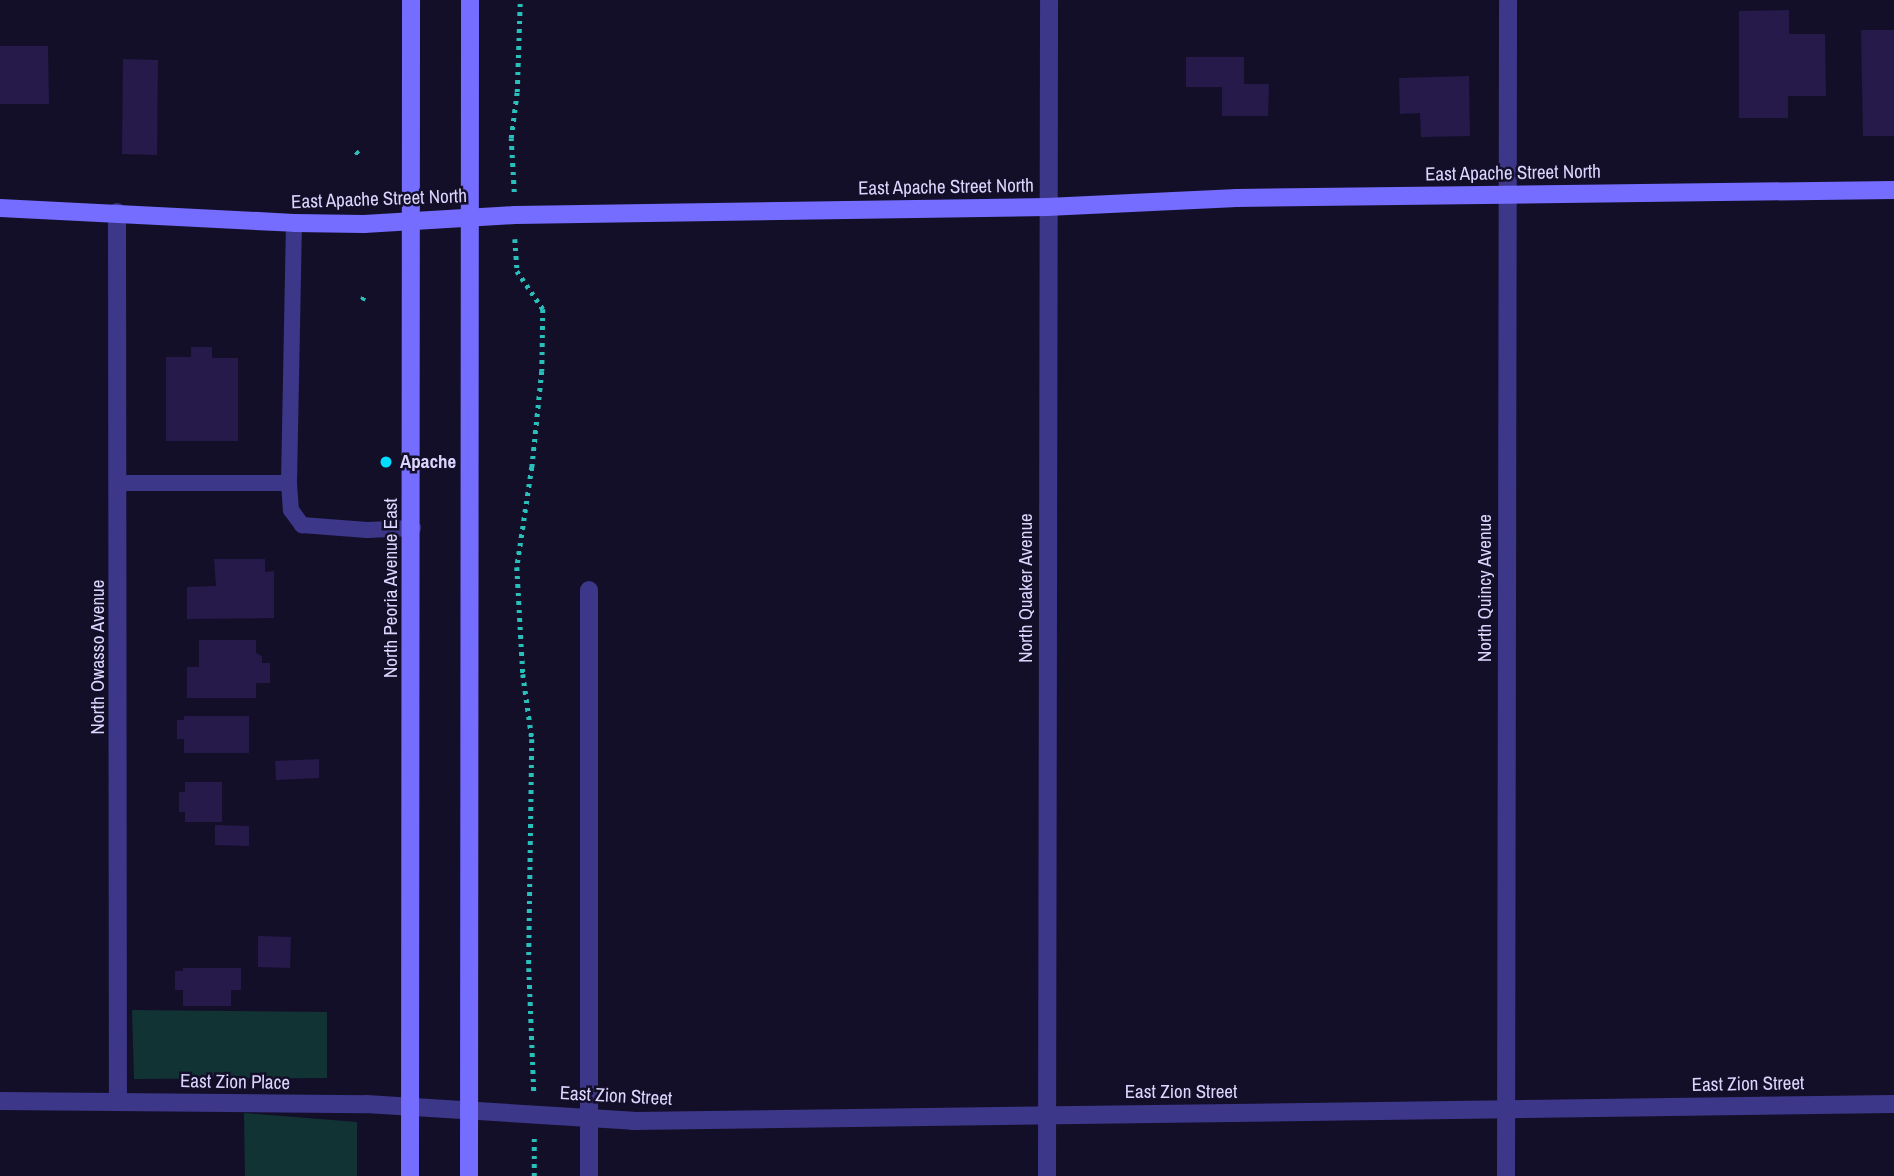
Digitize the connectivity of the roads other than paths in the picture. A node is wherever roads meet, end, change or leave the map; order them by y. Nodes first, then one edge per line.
1 (411, 0) edge
2 (470, 0) edge
3 (1049, 0) edge
4 (1508, 0) edge
5 (1894, 190) edge
6 (1508, 193) junction
7 (1047, 206) junction
8 (0, 208) edge
9 (117, 212) junction
10 (468, 217) junction
11 (413, 221) junction
12 (294, 223) junction
13 (119, 483) junction
14 (289, 483) junction
15 (413, 528) junction
16 (589, 590) dead end
17 (0, 1101) edge
18 (118, 1102) junction
19 (1894, 1104) edge
20 (410, 1106) junction
21 (1505, 1108) junction
22 (469, 1109) junction
23 (1047, 1114) junction
24 (589, 1118) junction
25 (410, 1176) edge
26 (469, 1176) edge
27 (589, 1176) edge
28 (1047, 1176) edge
29 (1506, 1176) edge

1 - 11 main road, North Peoria Avenue East
2 - 10 main road
3 - 7 street, North Quaker Avenue
4 - 6 street, North Quincy Avenue
5 - 6 main road, East Apache Street North
6 - 7 main road, East Apache Street North
6 - 21 street, North Quincy Avenue
7 - 10 main road, East Apache Street North
7 - 23 street, North Quaker Avenue
8 - 9 main road, East Apache Street North
9 - 12 main road, East Apache Street North
9 - 13 street, North Owasso Avenue
10 - 11 main road, East Apache Street North
10 - 22 main road
11 - 12 main road, East Apache Street North
11 - 15 main road, North Peoria Avenue East
12 - 14 lane
13 - 14 lane
13 - 18 street, North Owasso Avenue
14 - 15 lane
15 - 20 main road, North Peoria Avenue East
16 - 24 street
17 - 18 street, East Zion Place
18 - 20 street, East Zion Place
19 - 21 street, East Zion Street
20 - 22 street, East Zion Place
20 - 25 main road, North Peoria Avenue East
21 - 23 street, East Zion Street
21 - 29 street, North Quincy Avenue
22 - 24 street, East Zion Street
22 - 26 main road
23 - 24 street, East Zion Street
23 - 28 street, North Quaker Avenue
24 - 27 street

